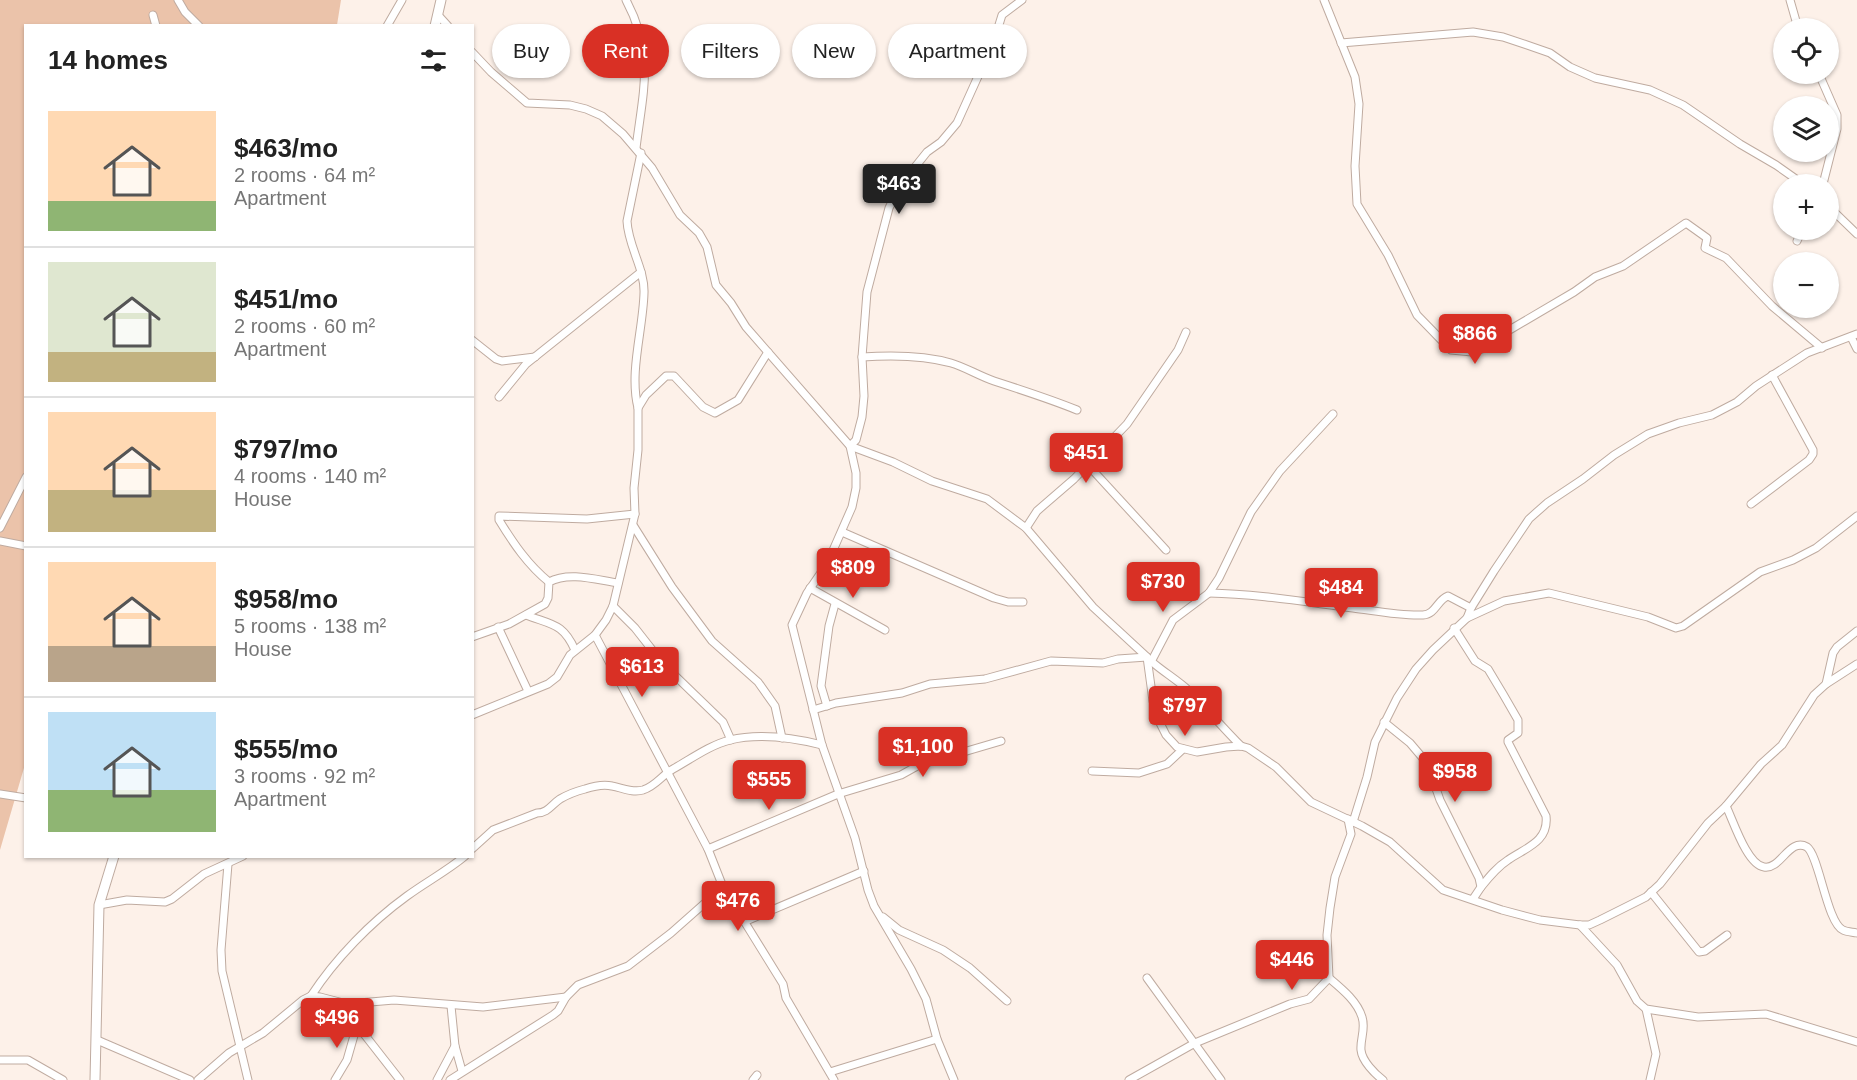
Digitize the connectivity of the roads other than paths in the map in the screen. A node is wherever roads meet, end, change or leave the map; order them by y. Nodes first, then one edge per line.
1 (178, 0) edge
2 (402, 0) edge
3 (441, 0) edge
4 (626, 0) edge
5 (1022, 0) edge
6 (1324, 0) edge
7 (1790, 0) edge
8 (153, 15) dead end
9 (438, 15) junction
10 (1795, 18) edge
11 (155, 24) edge
12 (197, 24) edge
13 (388, 24) edge
14 (436, 24) edge
15 (446, 24) edge
16 (1341, 42) junction
17 (474, 54) edge
18 (1823, 84) edge
19 (638, 150) junction
20 (1789, 174) edge
21 (1826, 174) edge
22 (1839, 217) edge
23 (1857, 234) edge
24 (641, 272) junction
25 (1186, 332) dead end
26 (1854, 336) edge
27 (474, 342) edge
28 (1822, 348) junction
29 (1857, 349) edge
30 (768, 352) junction
31 (535, 357) junction
32 (862, 357) junction
33 (1772, 375) junction
34 (499, 397) dead end
35 (638, 408) junction
36 (1077, 410) dead end
37 (1333, 414) dead end
38 (850, 446) junction
39 (1087, 465) junction
40 (24, 481) edge
41 (1750, 504) dead end
42 (635, 514) junction
43 (1856, 518) edge
44 (633, 525) junction
45 (0, 528) edge
46 (1026, 528) junction
47 (842, 532) junction
48 (0, 541) edge
49 (24, 546) edge
50 (1166, 550) dead end
51 (549, 582) junction
52 (618, 583) junction
53 (810, 588) junction
54 (1209, 593) junction
55 (1023, 602) dead end
56 (835, 604) junction
57 (613, 606) junction
58 (1471, 608) junction
59 (526, 615) junction
60 (1467, 618) junction
61 (498, 627) junction
62 (1454, 628) junction
63 (885, 630) dead end
64 (1857, 631) edge
65 (595, 635) junction
66 (474, 636) edge
67 (575, 650) junction
68 (1149, 659) junction
69 (1857, 664) edge
70 (1826, 684) junction
71 (528, 691) junction
72 (827, 706) junction
73 (813, 710) junction
74 (474, 714) edge
75 (1384, 722) junction
76 (782, 738) junction
77 (730, 740) junction
78 (1001, 741) dead end
79 (822, 745) junction
80 (1240, 746) junction
81 (1183, 749) junction
82 (668, 771) junction
83 (1092, 771) dead end
84 (0, 794) edge
85 (838, 794) junction
86 (24, 798) edge
87 (1726, 806) junction
88 (1353, 821) junction
89 (475, 846) edge
90 (708, 849) junction
91 (113, 858) edge
92 (239, 858) edge
93 (462, 858) edge
94 (228, 864) junction
95 (864, 871) junction
96 (723, 887) junction
97 (1480, 887) junction
98 (1651, 892) junction
99 (1473, 899) junction
100 (99, 904) junction
101 (880, 915) junction
102 (746, 921) junction
103 (1580, 925) junction
104 (1857, 933) edge
105 (1727, 934) dead end
106 (1147, 978) dead end
107 (1329, 978) junction
108 (311, 996) junction
109 (566, 997) junction
110 (1006, 1001) dead end
111 (347, 1004) junction
112 (451, 1006) junction
113 (1646, 1009) junction
114 (357, 1025) junction
115 (937, 1039) junction
116 (97, 1040) junction
117 (1857, 1041) edge
118 (1195, 1043) junction
119 (455, 1046) junction
120 (241, 1047) junction
121 (0, 1060) edge
122 (462, 1071) junction
123 (830, 1072) junction
124 (63, 1080) edge
125 (95, 1080) edge
126 (190, 1080) edge
127 (198, 1080) edge
128 (248, 1080) edge
129 (335, 1080) edge
130 (400, 1080) edge
131 (437, 1080) edge
132 (450, 1080) edge
133 (834, 1080) edge
134 (954, 1080) edge
135 (1129, 1080) edge
136 (1221, 1080) edge
137 (1383, 1080) edge
138 (1650, 1080) edge

1 - 12 street
2 - 13 street
3 - 9 street
4 - 19 street
5 - 32 street
6 - 16 street
7 - 10 street
8 - 11 street
9 - 14 street
9 - 15 street
16 - 20 street
16 - 28 street
17 - 19 street
18 - 21 street
19 - 24 street
19 - 30 street
22 - 23 street
24 - 31 street
24 - 35 street
25 - 39 street
26 - 28 street
26 - 29 street
27 - 31 street
28 - 33 street
30 - 35 street
30 - 38 street
31 - 34 street
32 - 36 street
32 - 38 street
33 - 41 street
33 - 58 street
35 - 42 street
37 - 54 street
38 - 46 street
38 - 47 street
39 - 46 street
39 - 50 street
40 - 45 street
42 - 44 street
42 - 51 street
43 - 60 street
44 - 52 street
44 - 76 street
46 - 68 street
47 - 53 street
47 - 55 street
48 - 49 street
51 - 52 street
51 - 59 street
52 - 57 street
53 - 56 street
53 - 73 street
54 - 58 street
54 - 68 street
56 - 63 street
56 - 72 street
57 - 65 street
57 - 77 street
58 - 60 street
59 - 61 street
59 - 67 street
60 - 62 street
61 - 66 street
61 - 71 street
62 - 75 street
62 - 97 street
64 - 70 street
65 - 67 street
65 - 82 street
67 - 71 street
68 - 72 street
68 - 80 street
68 - 81 street
69 - 70 street
70 - 87 street
71 - 74 street
72 - 73 street
73 - 79 street
75 - 88 street
75 - 97 street
76 - 77 street
76 - 79 street
77 - 82 street
78 - 85 street
79 - 85 street
80 - 81 street
80 - 88 street
81 - 83 street
82 - 89 street
82 - 90 street
84 - 86 street
85 - 90 street
85 - 95 street
87 - 98 street
87 - 104 street
88 - 99 street
88 - 107 street
90 - 96 street
91 - 100 street
92 - 94 street
93 - 108 street
94 - 100 street
94 - 120 street
95 - 101 street
95 - 102 street
96 - 102 street
96 - 109 street
97 - 99 street
98 - 103 street
98 - 105 street
99 - 103 street
100 - 116 street
101 - 110 street
101 - 115 street
102 - 123 street
103 - 113 street
106 - 118 street
107 - 118 street
107 - 137 street
108 - 111 street
108 - 120 street
109 - 112 street
109 - 122 street
111 - 112 street
111 - 114 street
112 - 119 street
113 - 117 street
113 - 138 street
114 - 129 street
114 - 130 street
115 - 123 street
115 - 134 street
116 - 125 street
116 - 126 street
118 - 135 street
118 - 136 street
119 - 122 street
119 - 131 street
120 - 127 street
120 - 128 street
121 - 124 street
122 - 132 street
123 - 133 street

